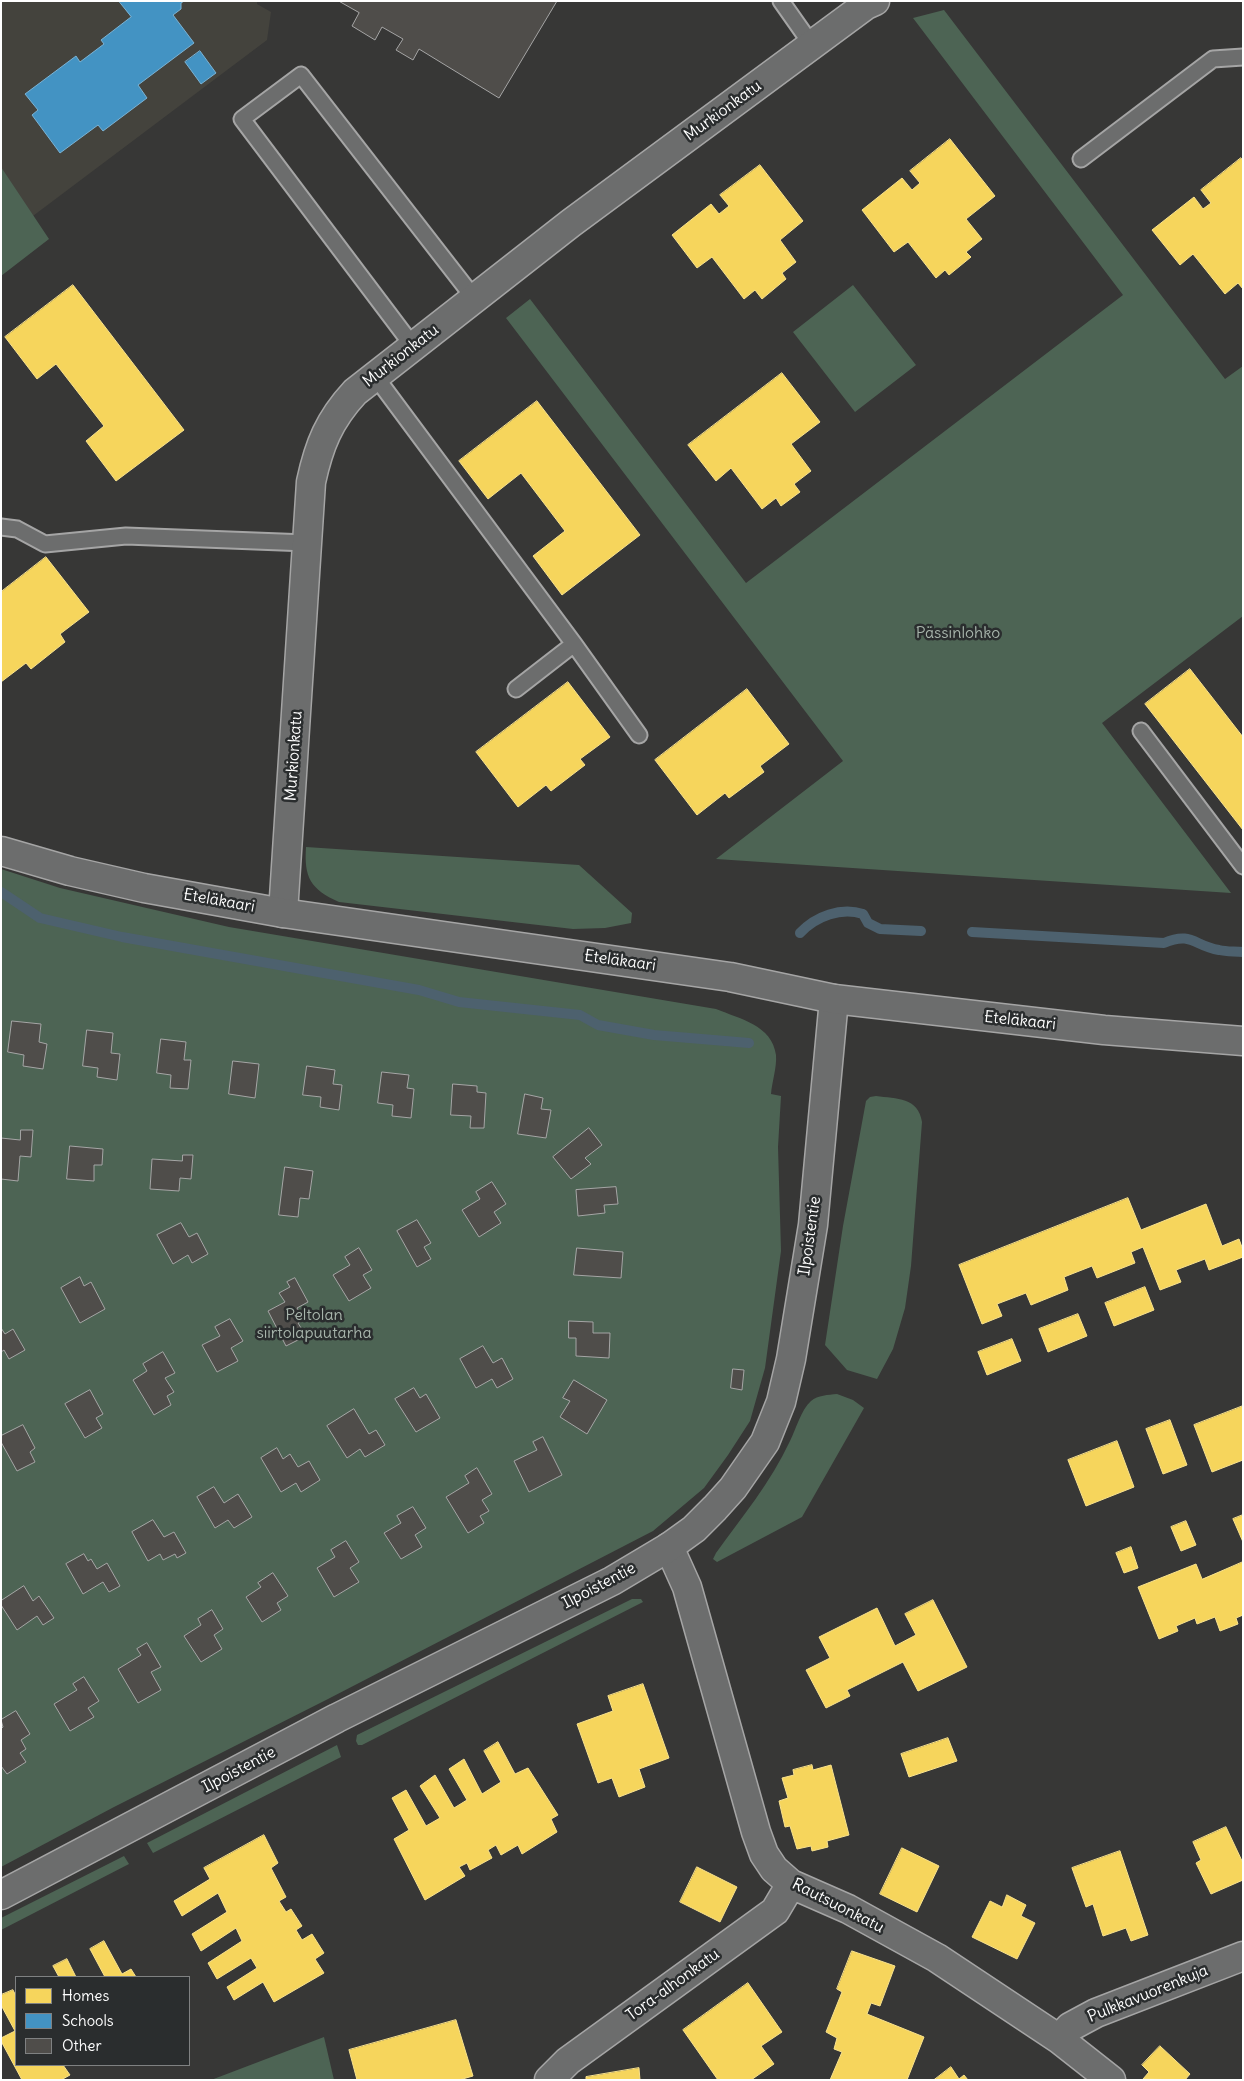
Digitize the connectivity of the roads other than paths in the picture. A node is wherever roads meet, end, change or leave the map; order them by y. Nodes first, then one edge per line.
1 (781, 1) edge
2 (875, 1) edge
3 (812, 45) junction
4 (1243, 57) edge
5 (1081, 159) dead end
6 (474, 298) junction
7 (413, 346) junction
8 (375, 376) junction
9 (1, 527) edge
10 (307, 543) junction
11 (574, 644) junction
12 (516, 689) dead end
13 (1141, 731) dead end
14 (639, 735) dead end
15 (1, 851) edge
16 (1243, 866) edge
17 (283, 913) junction
18 (834, 999) junction
19 (1243, 1041) edge
20 (669, 1547) junction
21 (791, 1884) junction
22 (1, 1895) edge
23 (1243, 1956) edge
24 (1059, 2039) junction
25 (549, 2080) edge
26 (1110, 2080) edge

1 - 3 lane
2 - 3 street, Murkionkatu
3 - 6 street, Murkionkatu
4 - 5 lane
6 - 7 street, Murkionkatu
6 - 7 lane
7 - 8 street, Murkionkatu
8 - 10 street, Murkionkatu
8 - 11 lane
9 - 10 lane
10 - 17 street, Murkionkatu
11 - 12 lane
11 - 14 lane
13 - 16 lane
15 - 17 street, Eteläkaari
17 - 18 street, Eteläkaari
18 - 19 street, Eteläkaari
18 - 20 street, Ilpoistentie
20 - 21 street, Rautsuonkatu
20 - 22 street, Ilpoistentie
21 - 24 street, Rautsuonkatu
21 - 25 street, Tora-alhonkatu
23 - 24 street, Pulkkavuorenkuja
24 - 26 street, Rautsuonkatu

